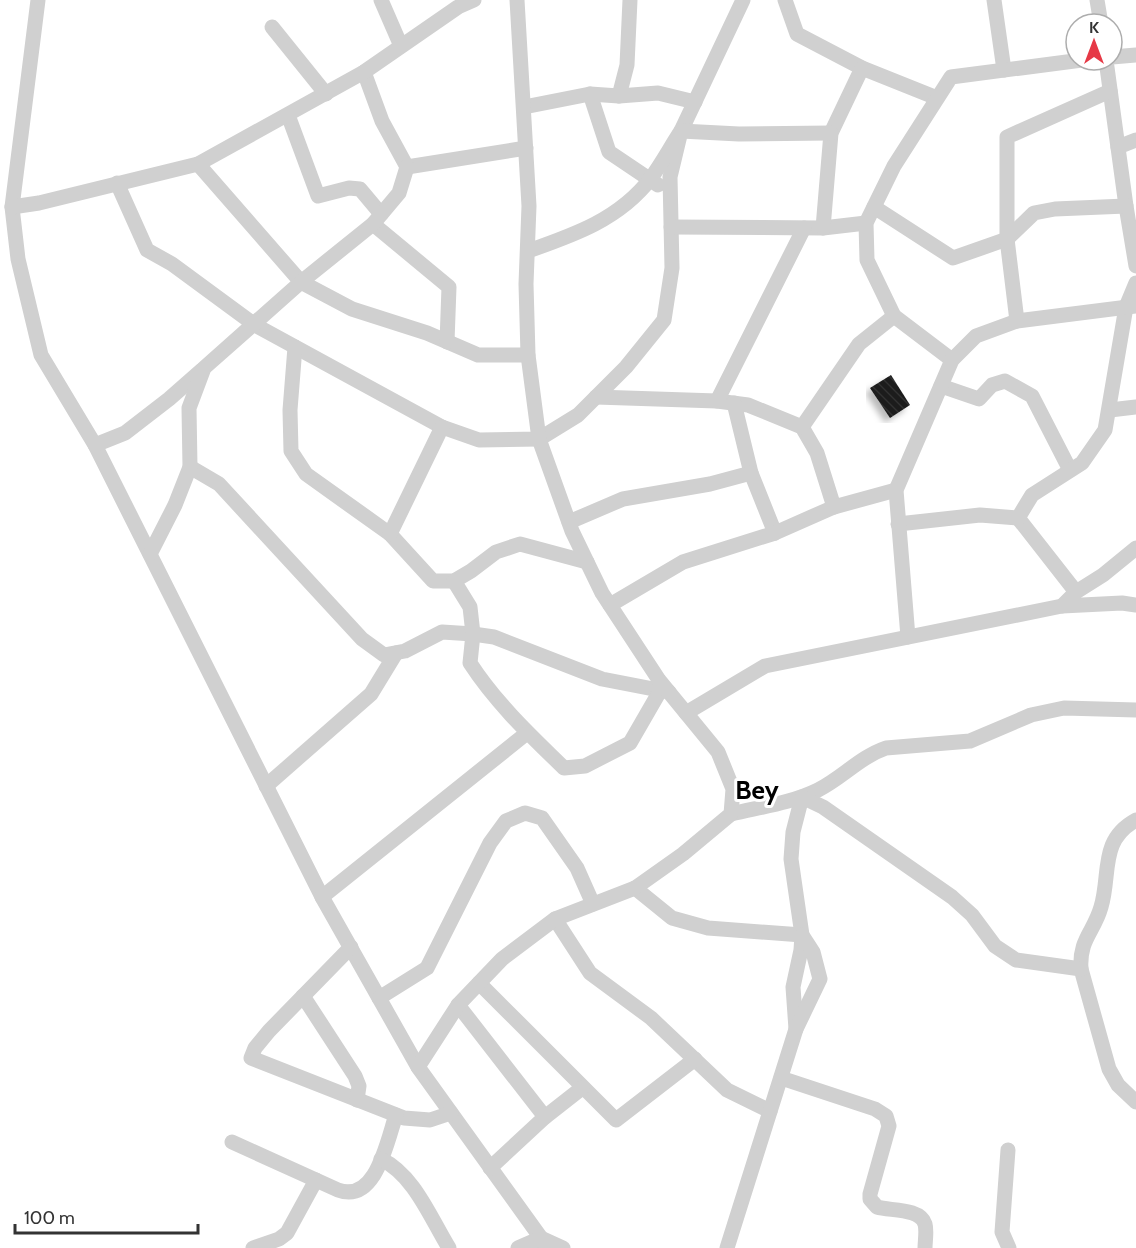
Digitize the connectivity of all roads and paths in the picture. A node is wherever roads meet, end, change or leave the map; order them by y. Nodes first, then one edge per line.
1 (38, 0) edge
2 (381, 0) edge
3 (474, 0) edge
4 (518, 0) edge
5 (630, 0) edge
6 (743, 0) edge
7 (785, 0) edge
8 (994, 0) edge
9 (457, 3) edge
10 (272, 27) dead end
11 (401, 46) junction
12 (1064, 62) edge
13 (862, 68) junction
14 (1004, 70) junction
15 (364, 72) junction
16 (1108, 72) edge
17 (1110, 91) junction
18 (326, 94) junction
19 (590, 94) junction
20 (619, 96) junction
21 (937, 98) junction
22 (695, 102) junction
23 (524, 107) junction
24 (288, 115) junction
25 (681, 130) junction
26 (831, 133) junction
27 (1136, 140) edge
28 (1118, 147) junction
29 (526, 148) junction
30 (198, 164) junction
31 (407, 167) junction
32 (650, 179) junction
33 (117, 183) junction
34 (670, 193) junction
35 (1126, 206) junction
36 (12, 207) junction
37 (873, 207) junction
38 (377, 219) junction
39 (866, 223) junction
40 (671, 227) junction
41 (804, 228) junction
42 (823, 228) junction
43 (1007, 240) junction
44 (528, 251) junction
45 (1136, 266) edge
46 (302, 282) junction
47 (1136, 283) edge
48 (1131, 306) edge
49 (894, 316) junction
50 (1017, 321) junction
51 (255, 325) junction
52 (447, 342) junction
53 (295, 347) junction
54 (528, 355) junction
55 (952, 360) junction
56 (204, 368) junction
57 (941, 386) junction
58 (596, 397) junction
59 (717, 401) junction
60 (734, 404) junction
61 (1136, 406) edge
62 (1110, 410) junction
63 (442, 427) junction
64 (802, 427) junction
65 (539, 440) junction
66 (95, 445) junction
67 (190, 467) junction
68 (1070, 470) junction
69 (751, 473) junction
70 (896, 490) junction
71 (834, 507) junction
72 (1018, 518) junction
73 (569, 522) junction
74 (898, 524) junction
75 (775, 533) junction
76 (390, 534) junction
77 (1136, 548) edge
78 (150, 554) junction
79 (587, 562) junction
80 (454, 581) junction
81 (1076, 592) junction
82 (610, 605) junction
83 (1136, 605) edge
84 (1062, 606) junction
85 (473, 634) junction
86 (908, 637) junction
87 (396, 653) junction
88 (665, 692) junction
89 (1136, 710) edge
90 (686, 713) junction
91 (527, 733) junction
92 (266, 786) junction
93 (802, 797) junction
94 (731, 814) junction
95 (1136, 820) edge
96 (635, 888) junction
97 (322, 897) junction
98 (592, 904) junction
99 (555, 919) junction
100 (802, 935) junction
101 (351, 947) junction
102 (1081, 969) junction
103 (479, 983) junction
104 (303, 996) junction
105 (379, 998) junction
106 (458, 1005) junction
107 (796, 1029) junction
108 (695, 1059) junction
109 (418, 1066) junction
110 (781, 1077) junction
111 (582, 1088) junction
112 (357, 1100) junction
113 (1136, 1102) edge
114 (770, 1111) junction
115 (452, 1113) junction
116 (396, 1115) junction
117 (544, 1117) junction
118 (232, 1142) dead end
119 (1008, 1150) dead end
120 (381, 1159) junction
121 (490, 1167) junction
122 (316, 1180) junction
123 (286, 1242) edge
124 (542, 1243) edge
125 (253, 1248) edge
126 (448, 1248) edge
127 (518, 1248) edge
128 (563, 1248) edge
129 (727, 1248) edge
130 (733, 1248) edge
131 (925, 1248) edge
132 (1009, 1248) edge

1 - 36 street
2 - 11 street
3 - 9 street
4 - 23 street
5 - 20 street
6 - 22 street
7 - 13 street
8 - 14 street
9 - 11 street
10 - 18 street
11 - 15 street
12 - 14 street
13 - 21 street
13 - 26 street
14 - 21 street
15 - 18 street
15 - 31 street
16 - 17 street
17 - 28 street
17 - 43 street
18 - 24 street
19 - 20 street
19 - 23 street
19 - 32 street
20 - 22 street
21 - 37 street
22 - 25 street
23 - 29 street
24 - 30 street
24 - 38 street
25 - 26 street
25 - 32 street
25 - 34 street
26 - 42 street
27 - 28 street
28 - 35 street
29 - 31 street
29 - 44 street
30 - 33 street
30 - 46 street
31 - 38 street
32 - 34 street
32 - 44 street
33 - 36 street
33 - 51 street
34 - 40 street
35 - 43 street
35 - 45 street
36 - 66 street
37 - 39 street
37 - 43 street
38 - 46 street
38 - 52 street
39 - 42 street
39 - 49 street
40 - 41 street
40 - 58 street
41 - 42 street
41 - 59 street
43 - 50 street
44 - 54 street
46 - 51 street
46 - 52 street
47 - 48 street
48 - 50 street
48 - 62 street
49 - 55 street
49 - 64 street
50 - 55 street
51 - 53 street
51 - 56 street
52 - 54 street
53 - 63 street
53 - 76 street
54 - 65 street
55 - 57 street
56 - 66 street
56 - 67 street
57 - 68 street
57 - 70 street
58 - 59 street
58 - 65 street
59 - 60 street
60 - 64 street
60 - 69 street
61 - 62 street
62 - 68 street
63 - 65 street
63 - 76 street
64 - 71 street
65 - 73 street
66 - 78 street
67 - 78 street
67 - 87 street
68 - 72 street
69 - 73 street
69 - 75 street
70 - 71 street
70 - 74 street
71 - 75 street
72 - 74 street
72 - 81 street
73 - 79 street
74 - 86 street
75 - 82 street
76 - 80 street
77 - 81 street
78 - 92 street
79 - 80 street
79 - 82 street
80 - 85 street
81 - 84 street
82 - 88 street
83 - 84 street
84 - 86 street
85 - 87 street
85 - 88 street
85 - 91 street
86 - 90 street
87 - 92 street
88 - 90 street
88 - 91 street
89 - 93 street
90 - 94 street
91 - 97 street
92 - 97 street
93 - 94 street
93 - 100 street
93 - 102 street
94 - 96 street
95 - 102 street
96 - 98 street
96 - 100 street
97 - 101 street
98 - 99 street
98 - 105 street
99 - 103 street
99 - 108 street
100 - 107 street
100 - 107 street
101 - 104 street
101 - 105 street
102 - 113 street
103 - 106 street
103 - 111 street
104 - 112 street
104 - 112 street
105 - 109 street
106 - 109 street
106 - 117 street
107 - 110 street
108 - 111 street
108 - 114 street
109 - 115 street
110 - 114 street
110 - 131 street
111 - 117 street
112 - 116 street
114 - 129 street
115 - 116 street
115 - 121 street
116 - 120 street
117 - 121 street
118 - 122 street
119 - 132 street
120 - 122 street
120 - 126 street
121 - 124 street
122 - 123 street
123 - 125 street
124 - 127 street
124 - 128 street
129 - 130 street

